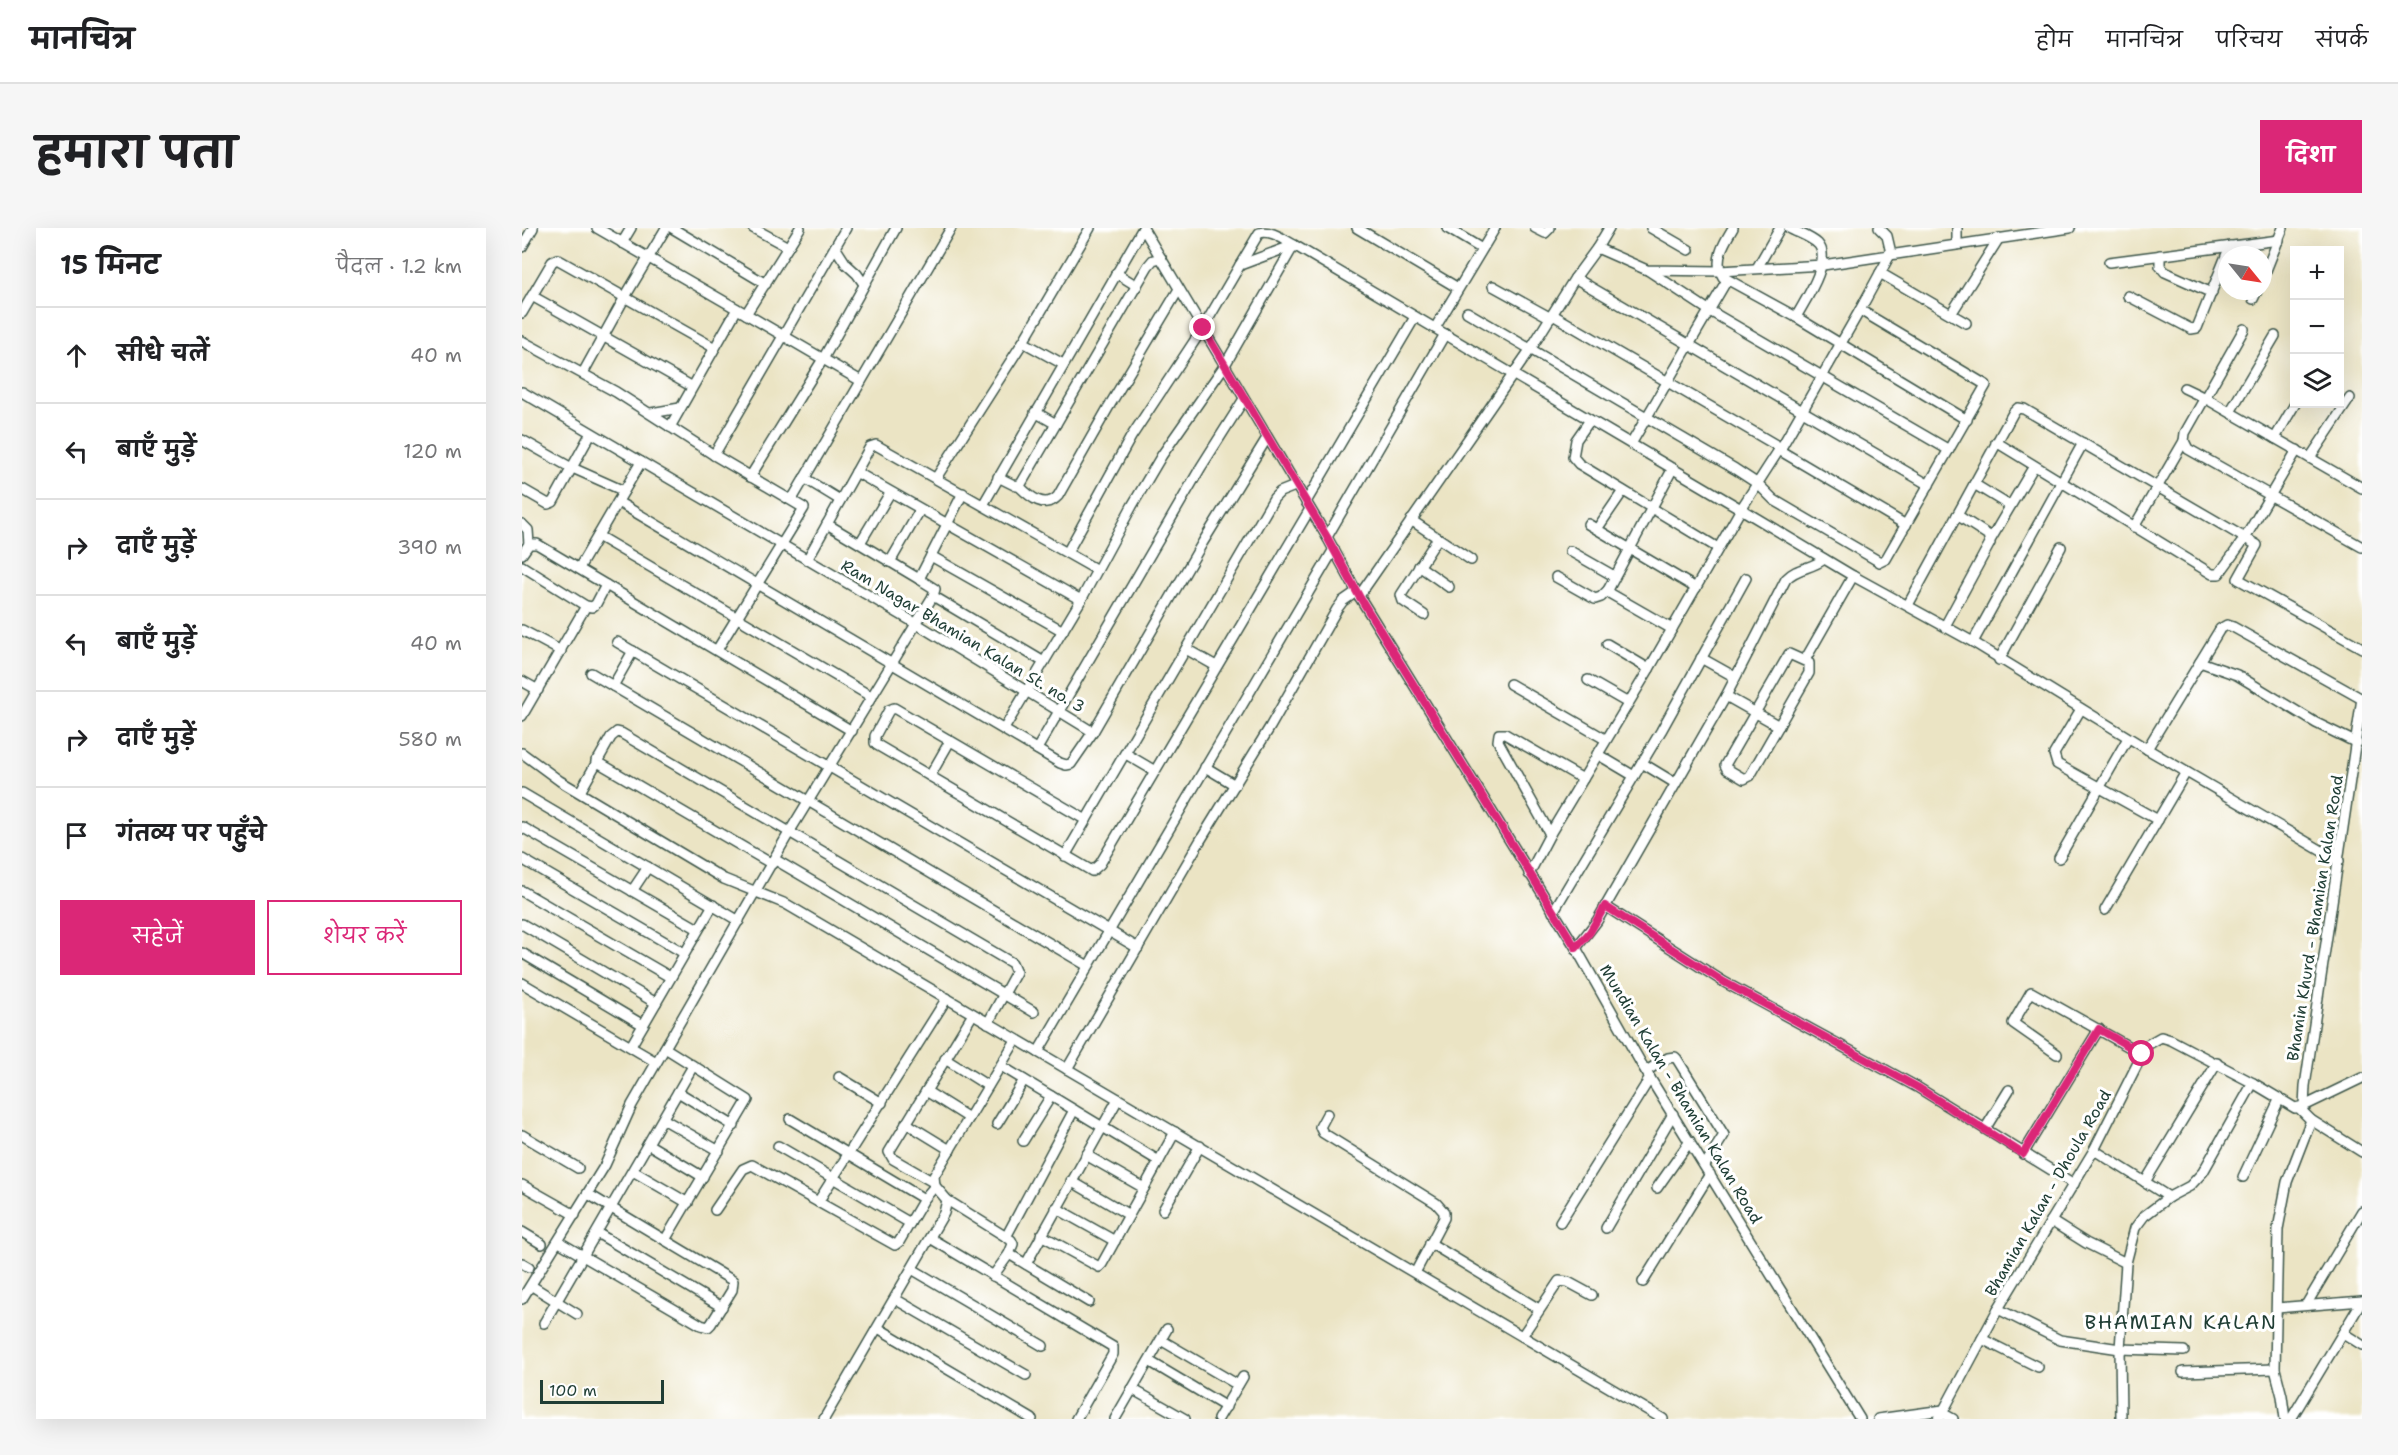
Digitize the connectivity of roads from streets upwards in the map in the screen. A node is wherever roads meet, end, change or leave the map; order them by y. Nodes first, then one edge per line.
1 (533, 228) edge
2 (598, 228) edge
3 (631, 228) edge
4 (666, 228) edge
5 (672, 228) edge
6 (753, 228) edge
7 (800, 228) edge
8 (846, 228) edge
9 (896, 228) edge
10 (951, 228) edge
11 (1090, 228) edge
12 (1143, 228) edge
13 (1357, 228) edge
14 (1447, 228) edge
15 (1495, 228) edge
16 (1535, 228) edge
17 (1550, 228) edge
18 (1609, 228) edge
19 (1651, 228) edge
20 (1780, 228) edge
21 (1789, 228) edge
22 (1879, 228) edge
23 (1957, 228) edge
24 (2070, 228) edge
25 (2283, 228) edge
26 (1731, 229) edge
27 (1999, 238) junction
28 (2279, 240) junction
29 (622, 243) junction
30 (1957, 243) junction
31 (1294, 245) junction
32 (2230, 246) edge
33 (522, 247) edge
34 (788, 247) junction
35 (835, 247) junction
36 (1597, 248) junction
37 (2218, 248) edge
38 (1482, 249) junction
39 (1689, 250) dead end
40 (1891, 253) junction
41 (2160, 255) junction
42 (2272, 257) edge
43 (649, 258) junction
44 (1161, 258) junction
45 (2109, 262) dead end
46 (1823, 264) junction
47 (1240, 265) junction
48 (1757, 268) junction
49 (1647, 270) junction
50 (1720, 271) junction
51 (1116, 273) junction
52 (1880, 273) junction
53 (2218, 277) edge
54 (1575, 278) junction
55 (1727, 280) junction
56 (766, 284) junction
57 (864, 284) junction
58 (1137, 286) junction
59 (1493, 286) dead end
60 (1458, 288) junction
61 (1179, 289) junction
62 (2212, 293) junction
63 (532, 296) junction
64 (2128, 296) dead end
65 (625, 297) junction
66 (737, 309) junction
67 (1860, 310) junction
68 (1710, 311) junction
69 (1467, 312) dead end
70 (522, 313) edge
71 (746, 314) junction
72 (1950, 314) junction
73 (1415, 317) junction
74 (1552, 317) junction
75 (1796, 317) junction
76 (1966, 323) dead end
77 (1203, 328) junction
78 (1435, 328) junction
79 (2244, 328) dead end
80 (1445, 334) junction
81 (782, 335) junction
82 (603, 336) junction
83 (2275, 336) dead end
84 (522, 341) edge
85 (1023, 342) junction
86 (1840, 344) junction
87 (1690, 345) junction
88 (713, 347) junction
89 (1530, 350) junction
90 (823, 359) junction
91 (1063, 364) junction
92 (1225, 365) junction
93 (583, 373) junction
94 (1514, 373) junction
95 (1822, 375) junction
96 (861, 381) junction
97 (1668, 381) junction
98 (692, 386) junction
99 (2184, 388) dead end
100 (522, 392) edge
101 (2205, 398) junction
102 (2350, 398) dead end
103 (1244, 399) junction
104 (680, 408) junction
105 (2293, 408) edge
106 (1802, 411) junction
107 (1035, 412) junction
108 (2230, 412) junction
109 (651, 413) junction
110 (1647, 417) junction
111 (1590, 420) junction
112 (1967, 420) junction
113 (1056, 424) junction
114 (670, 426) junction
115 (591, 433) junction
116 (1267, 438) junction
117 (2275, 438) junction
118 (522, 440) edge
119 (2184, 441) junction
120 (1996, 442) junction
121 (2084, 443) junction
122 (1631, 444) junction
123 (1780, 449) junction
124 (1949, 450) junction
125 (2297, 450) junction
126 (714, 455) junction
127 (2310, 458) junction
128 (641, 462) junction
129 (2034, 466) junction
130 (572, 468) junction
131 (1673, 468) junction
132 (856, 472) junction
133 (750, 477) junction
134 (998, 477) junction
135 (804, 478) junction
136 (936, 478) junction
137 (2061, 483) junction
138 (1758, 484) junction
139 (1974, 484) junction
140 (1929, 485) junction
141 (1019, 486) junction
142 (1295, 486) junction
143 (2156, 486) junction
144 (2362, 488) edge
145 (522, 489) edge
146 (624, 491) junction
147 (1623, 491) junction
148 (890, 493) junction
149 (963, 494) junction
150 (2270, 495) junction
151 (789, 499) junction
152 (840, 501) junction
153 (618, 502) junction
154 (982, 505) junction
155 (1308, 506) junction
156 (2010, 506) junction
157 (1652, 509) junction
158 (1741, 509) junction
159 (920, 510) junction
160 (1957, 515) junction
161 (1411, 520) junction
162 (522, 524) edge
163 (827, 524) junction
164 (947, 525) junction
165 (1906, 525) junction
166 (2134, 527) junction
167 (598, 536) junction
168 (1327, 537) junction
169 (1438, 538) junction
170 (2245, 538) junction
171 (1990, 539) junction
172 (860, 543) junction
173 (529, 544) junction
174 (780, 544) junction
175 (2061, 546) dead end
176 (2362, 547) edge
177 (1718, 548) junction
178 (1334, 549) junction
179 (1630, 549) junction
180 (1570, 551) dead end
181 (1067, 553) junction
182 (522, 554) edge
183 (931, 556) junction
184 (1824, 559) junction
185 (807, 560) junction
186 (1471, 560) dead end
187 (890, 562) junction
188 (522, 566) edge
189 (1419, 566) junction
190 (579, 568) junction
191 (1097, 570) junction
192 (1614, 576) junction
193 (1853, 576) junction
194 (1556, 577) dead end
195 (1746, 578) dead end
196 (919, 579) junction
197 (757, 583) junction
198 (606, 585) junction
199 (1449, 587) dead end
200 (1696, 588) junction
201 (1608, 590) junction
202 (1358, 594) junction
203 (933, 596) junction
204 (1081, 600) junction
205 (1908, 605) junction
206 (586, 606) junction
207 (1424, 615) dead end
208 (736, 618) junction
209 (916, 624) junction
210 (1945, 626) junction
211 (1672, 629) junction
212 (522, 630) edge
213 (1063, 631) junction
214 (617, 642) dead end
215 (1973, 642) junction
216 (1606, 644) dead end
217 (2362, 648) edge
218 (1186, 649) junction
219 (717, 650) junction
220 (561, 651) junction
221 (633, 651) junction
222 (1701, 658) junction
223 (1805, 660) junction
224 (1999, 660) junction
225 (1044, 662) junction
226 (2200, 662) junction
227 (893, 663) junction
228 (1216, 666) junction
229 (1649, 669) junction
230 (591, 673) dead end
231 (1736, 677) junction
232 (1588, 680) dead end
233 (522, 681) edge
234 (1510, 684) dead end
235 (613, 686) junction
236 (538, 690) junction
237 (1027, 692) junction
238 (1726, 696) junction
239 (872, 697) junction
240 (2362, 698) edge
241 (1628, 703) junction
242 (2081, 709) junction
243 (1059, 712) junction
244 (1754, 712) junction
245 (522, 716) edge
246 (1779, 726) junction
247 (1004, 729) junction
248 (852, 731) junction
249 (1092, 732) junction
250 (2128, 738) junction
251 (1605, 739) junction
252 (950, 741) junction
253 (2357, 743) junction
254 (1037, 749) junction
255 (2147, 749) junction
256 (522, 753) edge
257 (1126, 754) junction
258 (1597, 754) junction
259 (596, 761) junction
260 (1642, 763) junction
261 (829, 766) junction
262 (1205, 767) junction
263 (1155, 771) junction
264 (2186, 772) junction
265 (930, 776) junction
266 (1634, 776) junction
267 (1583, 779) junction
268 (1675, 783) junction
269 (1235, 785) junction
270 (2099, 788) junction
271 (580, 792) junction
272 (522, 793) edge
273 (808, 800) junction
274 (1086, 820) junction
275 (2158, 820) junction
276 (522, 827) edge
277 (790, 831) junction
278 (1550, 834) junction
279 (1065, 855) junction
280 (2059, 858) dead end
281 (522, 860) edge
282 (773, 861) junction
283 (2339, 861) junction
284 (648, 867) junction
285 (1529, 874) junction
286 (522, 891) edge
287 (632, 891) junction
288 (757, 891) junction
289 (713, 905) junction
290 (1605, 906) junction
291 (2105, 910) dead end
292 (1553, 912) junction
293 (739, 921) junction
294 (522, 924) edge
295 (698, 929) junction
296 (1108, 930) junction
297 (1138, 948) junction
298 (1576, 948) junction
299 (522, 953) edge
300 (684, 953) junction
301 (1088, 966) junction
302 (670, 977) junction
303 (522, 983) edge
304 (1004, 993) junction
305 (946, 998) junction
306 (656, 1003) junction
307 (1034, 1012) dead end
308 (973, 1014) junction
309 (988, 1023) junction
310 (643, 1025) junction
311 (2099, 1029) junction
312 (1016, 1040) junction
313 (631, 1046) junction
314 (665, 1048) junction
315 (1038, 1052) junction
316 (2057, 1054) dead end
317 (2142, 1054) junction
318 (945, 1059) junction
319 (656, 1062) junction
320 (2217, 1063) junction
321 (693, 1066) junction
322 (1000, 1066) junction
323 (1067, 1069) junction
324 (1648, 1074) junction
325 (839, 1077) dead end
326 (2362, 1078) edge
327 (1024, 1080) junction
328 (2253, 1083) junction
329 (988, 1086) junction
330 (926, 1090) junction
331 (2009, 1090) dead end
332 (678, 1092) junction
333 (1051, 1096) junction
334 (1118, 1099) junction
335 (2279, 1100) junction
336 (882, 1103) junction
337 (2301, 1107) junction
338 (1074, 1110) junction
339 (1327, 1114) dead end
340 (1673, 1114) junction
341 (969, 1118) junction
342 (663, 1119) junction
343 (790, 1119) dead end
344 (2311, 1120) junction
345 (906, 1123) junction
346 (997, 1124) dead end
347 (734, 1126) junction
348 (1101, 1127) junction
349 (1985, 1128) junction
350 (1175, 1132) junction
351 (522, 1135) edge
352 (1023, 1140) dead end
353 (1690, 1141) junction
354 (648, 1144) junction
355 (778, 1146) dead end
356 (1200, 1146) junction
357 (950, 1150) junction
358 (2094, 1150) junction
359 (718, 1151) junction
360 (2362, 1152) edge
361 (848, 1154) junction
362 (2023, 1154) junction
363 (1086, 1155) junction
364 (1159, 1161) junction
365 (578, 1168) dead end
366 (1707, 1170) junction
367 (633, 1171) junction
368 (703, 1177) junction
369 (2243, 1177) dead end
370 (833, 1178) junction
371 (1071, 1181) junction
372 (2145, 1182) junction
373 (934, 1184) junction
374 (2074, 1184) junction
375 (522, 1185) edge
376 (1144, 1188) junction
377 (1657, 1188) dead end
378 (588, 1194) junction
379 (2169, 1197) junction
380 (924, 1199) junction
381 (947, 1200) junction
382 (818, 1202) junction
383 (687, 1203) junction
384 (612, 1208) junction
385 (1056, 1208) junction
386 (715, 1210) dead end
387 (1163, 1210) dead end
388 (2362, 1211) edge
389 (575, 1215) junction
390 (1129, 1215) junction
391 (2051, 1221) junction
392 (1560, 1222) dead end
393 (910, 1223) junction
394 (1606, 1228) dead end
395 (522, 1232) edge
396 (597, 1233) junction
397 (1041, 1235) junction
398 (1006, 1237) junction
399 (930, 1238) junction
400 (665, 1240) junction
401 (1115, 1241) junction
402 (559, 1242) junction
403 (1430, 1243) junction
404 (542, 1244) dead end
405 (1009, 1254) junction
406 (584, 1256) junction
407 (2126, 1263) junction
408 (1026, 1264) junction
409 (912, 1269) junction
410 (1415, 1273) junction
411 (993, 1276) junction
412 (1642, 1282) dead end
413 (532, 1286) junction
414 (1592, 1295) dead end
415 (522, 1299) edge
416 (895, 1299) junction
417 (557, 1301) junction
418 (2362, 1301) edge
419 (1089, 1302) dead end
420 (2306, 1305) junction
421 (722, 1307) junction
422 (2277, 1308) junction
423 (1539, 1309) junction
424 (1998, 1309) junction
425 (577, 1314) dead end
426 (544, 1323) dead end
427 (878, 1328) junction
428 (1167, 1329) dead end
429 (2343, 1333) junction
430 (1522, 1336) junction
431 (1982, 1339) junction
432 (1161, 1340) junction
433 (2362, 1345) edge
434 (1043, 1346) dead end
435 (2120, 1349) junction
436 (2184, 1351) dead end
437 (1149, 1361) junction
438 (2038, 1367) dead end
439 (2275, 1369) junction
440 (2183, 1372) dead end
441 (1026, 1375) dead end
442 (1132, 1389) junction
443 (1226, 1407) junction
444 (1941, 1414) edge
445 (1118, 1418) edge
446 (824, 1419) edge
447 (1032, 1419) edge
448 (1076, 1419) edge
449 (1185, 1419) edge
450 (1218, 1419) edge
451 (1663, 1419) edge
452 (1860, 1419) edge
453 (1878, 1419) edge
454 (1953, 1419) edge
455 (2121, 1419) edge
456 (2285, 1419) edge
457 (2291, 1419) edge

1 - 33 street
2 - 29 street
3 - 29 street
4 - 43 street
5 - 56 street
6 - 34 street
7 - 34 street
8 - 35 street
9 - 57 street
10 - 96 street
11 - 85 street
12 - 44 street, Mundian Kalan - Bhamian Kalan Road
12 - 51 street
13 - 60 street
14 - 38 street
15 - 38 street
16 - 17 street
18 - 36 street
19 - 39 street
20 - 48 street
21 - 46 street
22 - 40 street
23 - 30 street
24 - 27 street
25 - 28 street
26 - 50 street
27 - 30 street
27 - 72 street
28 - 32 street
28 - 42 street
29 - 43 street
30 - 40 street
31 - 47 street
31 - 47 street
31 - 73 street
31 - 92 street
34 - 56 street
35 - 57 street
35 - 81 street
36 - 49 street
36 - 54 street
37 - 41 street
38 - 60 street
40 - 46 street
40 - 52 street
41 - 45 street
41 - 62 street
43 - 65 street
43 - 66 street
44 - 58 street
44 - 61 street, Mundian Kalan - Bhamian Kalan Road
46 - 48 street
46 - 75 street
47 - 77 street
48 - 50 street
49 - 50 street
49 - 68 street
50 - 55 street
51 - 58 street
51 - 91 street
52 - 67 street
52 - 72 street
53 - 62 street
54 - 74 street
54 - 87 street
55 - 68 street
55 - 75 street
56 - 71 street
57 - 90 street
58 - 113 street
59 - 74 street
60 - 78 street
61 - 77 street, Mundian Kalan - Bhamian Kalan Road
61 - 141 street
62 - 64 street
63 - 65 street
63 - 70 street
63 - 82 street
65 - 82 street
65 - 88 street
66 - 71 street
66 - 88 street
67 - 86 street
67 - 112 street
68 - 87 street
68 - 95 street
69 - 89 street
71 - 81 street
72 - 76 street
73 - 78 street
73 - 155 street
74 - 89 street
74 - 97 street
75 - 86 street
77 - 92 street, Mundian Kalan - Bhamian Kalan Road
77 - 181 street
78 - 80 street
79 - 101 street
80 - 94 street
80 - 168 street
81 - 90 street
81 - 126 street
82 - 93 street
82 - 98 street
83 - 108 street
84 - 93 street
85 - 91 street
85 - 136 street
86 - 95 street
86 - 112 street
87 - 97 street
87 - 106 street
88 - 98 street
89 - 94 street
89 - 110 street
90 - 96 street
90 - 133 street
91 - 107 street
92 - 103 street, Mundian Kalan - Bhamian Kalan Road
92 - 191 street
93 - 109 street
94 - 111 street
94 - 161 street
95 - 106 street
95 - 124 street
96 - 135 street
97 - 110 street
97 - 123 street
98 - 104 street
99 - 101 street
100 - 115 street, Ram Nagar Bhamian Kalan St. no. 3
101 - 108 street
101 - 119 street
102 - 127 street
103 - 116 street, Mundian Kalan - Bhamian Kalan Road
103 - 243 street
104 - 109 street
104 - 114 street
105 - 117 street
106 - 123 street
106 - 140 street
107 - 113 street
107 - 134 street
108 - 117 street
109 - 114 street
110 - 122 street
110 - 138 street
111 - 122 street
111 - 147 street
112 - 124 street
113 - 141 street
114 - 126 street
115 - 128 street, Ram Nagar Bhamian Kalan St. no. 3
115 - 130 street
116 - 142 street, Mundian Kalan - Bhamian Kalan Road
116 - 249 street, Ram Nagar Bhamian Kalan St. no. 3
117 - 125 street
118 - 130 street
119 - 143 street
119 - 150 street
120 - 121 street
120 - 129 street
120 - 139 street
121 - 137 street
121 - 143 street
122 - 131 street
123 - 138 street
123 - 165 street
124 - 140 street
125 - 127 street
125 - 150 street
126 - 133 street
127 - 144 street
128 - 146 street
128 - 174 street, Ram Nagar Bhamian Kalan St. no. 3
129 - 137 street
129 - 156 street
130 - 145 street
130 - 146 street
131 - 157 street
131 - 158 street
132 - 136 street
132 - 148 street
132 - 152 street
133 - 151 street
134 - 141 street
134 - 154 street
135 - 151 street
135 - 152 street
136 - 149 street
137 - 166 street
137 - 215 street
138 - 158 street
138 - 165 street
139 - 156 street
139 - 160 street
140 - 165 street
142 - 155 street, Mundian Kalan - Bhamian Kalan Road
142 - 218 street
143 - 166 street
143 - 170 street
146 - 153 street
147 - 157 street
147 - 179 street
148 - 159 street
148 - 172 street
149 - 154 street
149 - 164 street
150 - 170 street
150 - 176 street
151 - 174 street
152 - 163 street
153 - 167 street
153 - 197 street
154 - 181 street
155 - 168 street, Mundian Kalan - Bhamian Kalan Road
155 - 228 street
156 - 171 street
157 - 177 street
157 - 179 street
158 - 177 street
158 - 184 street
159 - 164 street
159 - 187 street
160 - 171 street
160 - 205 street
161 - 169 street
161 - 202 street
162 - 173 street
163 - 172 street
163 - 185 street
164 - 183 street
164 - 204 street
166 - 170 street
167 - 190 street
167 - 208 street
168 - 178 street, Mundian Kalan - Bhamian Kalan Road
169 - 186 street
169 - 189 street
170 - 217 street
171 - 210 street
172 - 187 street
173 - 182 street
173 - 190 street
174 - 185 street, Ram Nagar Bhamian Kalan St. no. 3
174 - 197 street
175 - 224 street
177 - 200 street
178 - 202 street, Mundian Kalan - Bhamian Kalan Road
178 - 262 street
179 - 192 street
179 - 200 street
180 - 192 street
181 - 191 street
183 - 196 street
183 - 213 street
184 - 193 street
184 - 231 street
185 - 209 street, Ram Nagar Bhamian Kalan St. no. 3
187 - 196 street
188 - 206 street
189 - 199 street
189 - 207 street
190 - 198 street
191 - 204 street
192 - 201 street
193 - 205 street
193 - 223 street
194 - 201 street
195 - 222 street
196 - 203 street
197 - 208 street
197 - 227 street
198 - 206 street
198 - 219 street
200 - 211 street
201 - 211 street
202 - 269 street
202 - 285 street, Mundian Kalan - Bhamian Kalan Road
203 - 209 street
203 - 225 street
204 - 213 street
205 - 210 street
206 - 220 street
208 - 219 street
208 - 239 street
209 - 227 street
209 - 237 street, Ram Nagar Bhamian Kalan St. no. 3
210 - 215 street
211 - 229 street
212 - 220 street
213 - 225 street
214 - 221 street
215 - 224 street
216 - 229 street
218 - 228 street
218 - 257 street
219 - 248 street
220 - 236 street
221 - 235 street
221 - 261 street
222 - 231 street
222 - 260 street
223 - 244 street
223 - 246 street
224 - 242 street
225 - 237 street
226 - 240 street
226 - 253 street
226 - 255 street
227 - 239 street
227 - 247 street
228 - 263 street
229 - 241 street
230 - 235 street
231 - 238 street
232 - 241 street
233 - 236 street
234 - 251 street
235 - 273 street
236 - 245 street
237 - 243 street, Ram Nagar Bhamian Kalan St. no. 3
237 - 247 street
238 - 244 street
238 - 268 street
239 - 248 street
240 - 253 street, Bhamin Khurd - Bhamian Kalan Road
241 - 251 street
242 - 250 street
242 - 270 street
243 - 249 street, Ram Nagar Bhamian Kalan St. no. 3
243 - 254 street
244 - 246 street
244 - 246 street
247 - 254 street
248 - 261 street
249 - 254 street
250 - 255 street
250 - 270 street
251 - 258 street
252 - 265 street
252 - 265 street
252 - 274 street
253 - 283 street, Bhamin Khurd - Bhamian Kalan Road
255 - 264 street
256 - 271 street
257 - 263 street
257 - 274 street
258 - 266 street
258 - 267 street
259 - 271 street
259 - 277 street
259 - 282 street
260 - 266 street
260 - 268 street
261 - 273 street
261 - 296 street
262 - 269 street
262 - 296 street
263 - 279 street
264 - 275 street
264 - 283 street
265 - 279 street
266 - 292 street
267 - 278 street
267 - 278 street
268 - 290 street
269 - 297 street
270 - 275 street
270 - 280 street
271 - 288 street
272 - 284 street
273 - 277 street
273 - 301 street
274 - 279 street
275 - 291 street
276 - 287 street
277 - 282 street
277 - 304 street
278 - 285 street
281 - 300 street
282 - 288 street
282 - 304 street
283 - 337 street, Bhamin Khurd - Bhamian Kalan Road
284 - 287 street
284 - 289 street
285 - 292 street, Mundian Kalan - Bhamian Kalan Road
286 - 302 street
287 - 295 street
288 - 293 street
288 - 305 street
289 - 293 street
289 - 295 street
290 - 298 street
290 - 349 street
292 - 298 street, Mundian Kalan - Bhamian Kalan Road
293 - 314 street
294 - 306 street
295 - 300 street
296 - 297 street
296 - 301 street
297 - 323 street
298 - 324 street, Mundian Kalan - Bhamian Kalan Road
299 - 310 street
300 - 302 street
301 - 315 street
302 - 306 street
303 - 313 street
304 - 307 street
304 - 309 street
305 - 308 street
305 - 336 street
306 - 310 street
308 - 309 street
308 - 318 street
309 - 312 street
310 - 313 street
311 - 316 street
311 - 317 street
311 - 362 street
312 - 315 street
312 - 322 street
313 - 319 street
314 - 319 street
314 - 321 street
315 - 323 street
317 - 320 street, Bhamian Kalan - Dhoula Road
317 - 358 street, Bhamian Kalan - Dhoula Road
318 - 329 street
318 - 330 street
319 - 378 street
320 - 328 street, Bhamian Kalan - Dhoula Road
320 - 372 street
321 - 332 street
321 - 347 street
322 - 327 street
322 - 329 street
323 - 334 street
324 - 340 street, Mundian Kalan - Bhamian Kalan Road
324 - 366 street
324 - 392 street
325 - 336 street
326 - 337 street
327 - 333 street
327 - 346 street
328 - 335 street, Bhamian Kalan - Dhoula Road
328 - 379 street
329 - 341 street
330 - 341 street
330 - 345 street
331 - 349 street
332 - 342 street
332 - 347 street
333 - 338 street
333 - 352 street
334 - 348 street
334 - 350 street
335 - 337 street, Bhamian Kalan - Dhoula Road
335 - 369 street
336 - 361 street
337 - 344 street
338 - 348 street
338 - 398 street
339 - 403 street
340 - 353 street, Mundian Kalan - Bhamian Kalan Road
340 - 394 street
341 - 357 street
342 - 354 street
342 - 359 street
343 - 361 street
344 - 360 street
344 - 422 street
345 - 357 street
345 - 373 street
347 - 359 street
348 - 363 street
348 - 364 street
349 - 362 street
350 - 356 street
350 - 364 street
351 - 365 street
353 - 366 street, Mundian Kalan - Bhamian Kalan Road
353 - 377 street
354 - 367 street
354 - 368 street
355 - 370 street
356 - 387 street
356 - 410 street
357 - 373 street
358 - 372 street
358 - 374 street, Bhamian Kalan - Dhoula Road
359 - 368 street
361 - 370 street
361 - 380 street
362 - 374 street
363 - 371 street
363 - 376 street
364 - 376 street
366 - 412 street
366 - 452 street, Mundian Kalan - Bhamian Kalan Road
367 - 383 street
367 - 384 street
368 - 383 street
370 - 382 street
370 - 393 street
371 - 385 street
371 - 390 street
372 - 379 street
373 - 380 street
373 - 381 street
374 - 391 street, Bhamian Kalan - Dhoula Road
375 - 389 street
376 - 390 street
378 - 384 street
378 - 389 street
379 - 407 street
380 - 393 street
381 - 398 street
381 - 399 street
382 - 386 street
382 - 393 street
383 - 400 street
384 - 396 street
384 - 400 street
385 - 397 street
385 - 401 street
388 - 420 street
389 - 402 street
390 - 401 street
391 - 407 street
391 - 424 street, Bhamian Kalan - Dhoula Road
395 - 404 street
396 - 406 street
396 - 421 street
397 - 401 street
397 - 408 street
398 - 405 street
399 - 409 street
399 - 411 street
400 - 421 street
402 - 406 street
402 - 413 street
403 - 410 street
403 - 423 street
405 - 408 street
405 - 411 street
406 - 417 street
406 - 421 street
407 - 435 street
408 - 419 street
409 - 416 street
409 - 434 street
410 - 430 street
411 - 448 street
413 - 415 street
413 - 417 street
414 - 423 street
416 - 427 street
416 - 441 street
417 - 425 street
417 - 426 street
418 - 420 street
418 - 429 street
420 - 422 street
422 - 439 street
423 - 430 street
424 - 431 street, Bhamian Kalan - Dhoula Road
424 - 435 street
427 - 446 street
427 - 447 street
428 - 432 street
429 - 433 street
429 - 457 street
430 - 451 street
431 - 438 street
431 - 444 street, Bhamian Kalan - Dhoula Road
432 - 437 street
432 - 443 street
435 - 436 street
435 - 455 street
437 - 442 street
437 - 443 street
439 - 440 street
439 - 456 street
442 - 445 street
442 - 449 street
443 - 450 street
444 - 453 street
444 - 454 street

